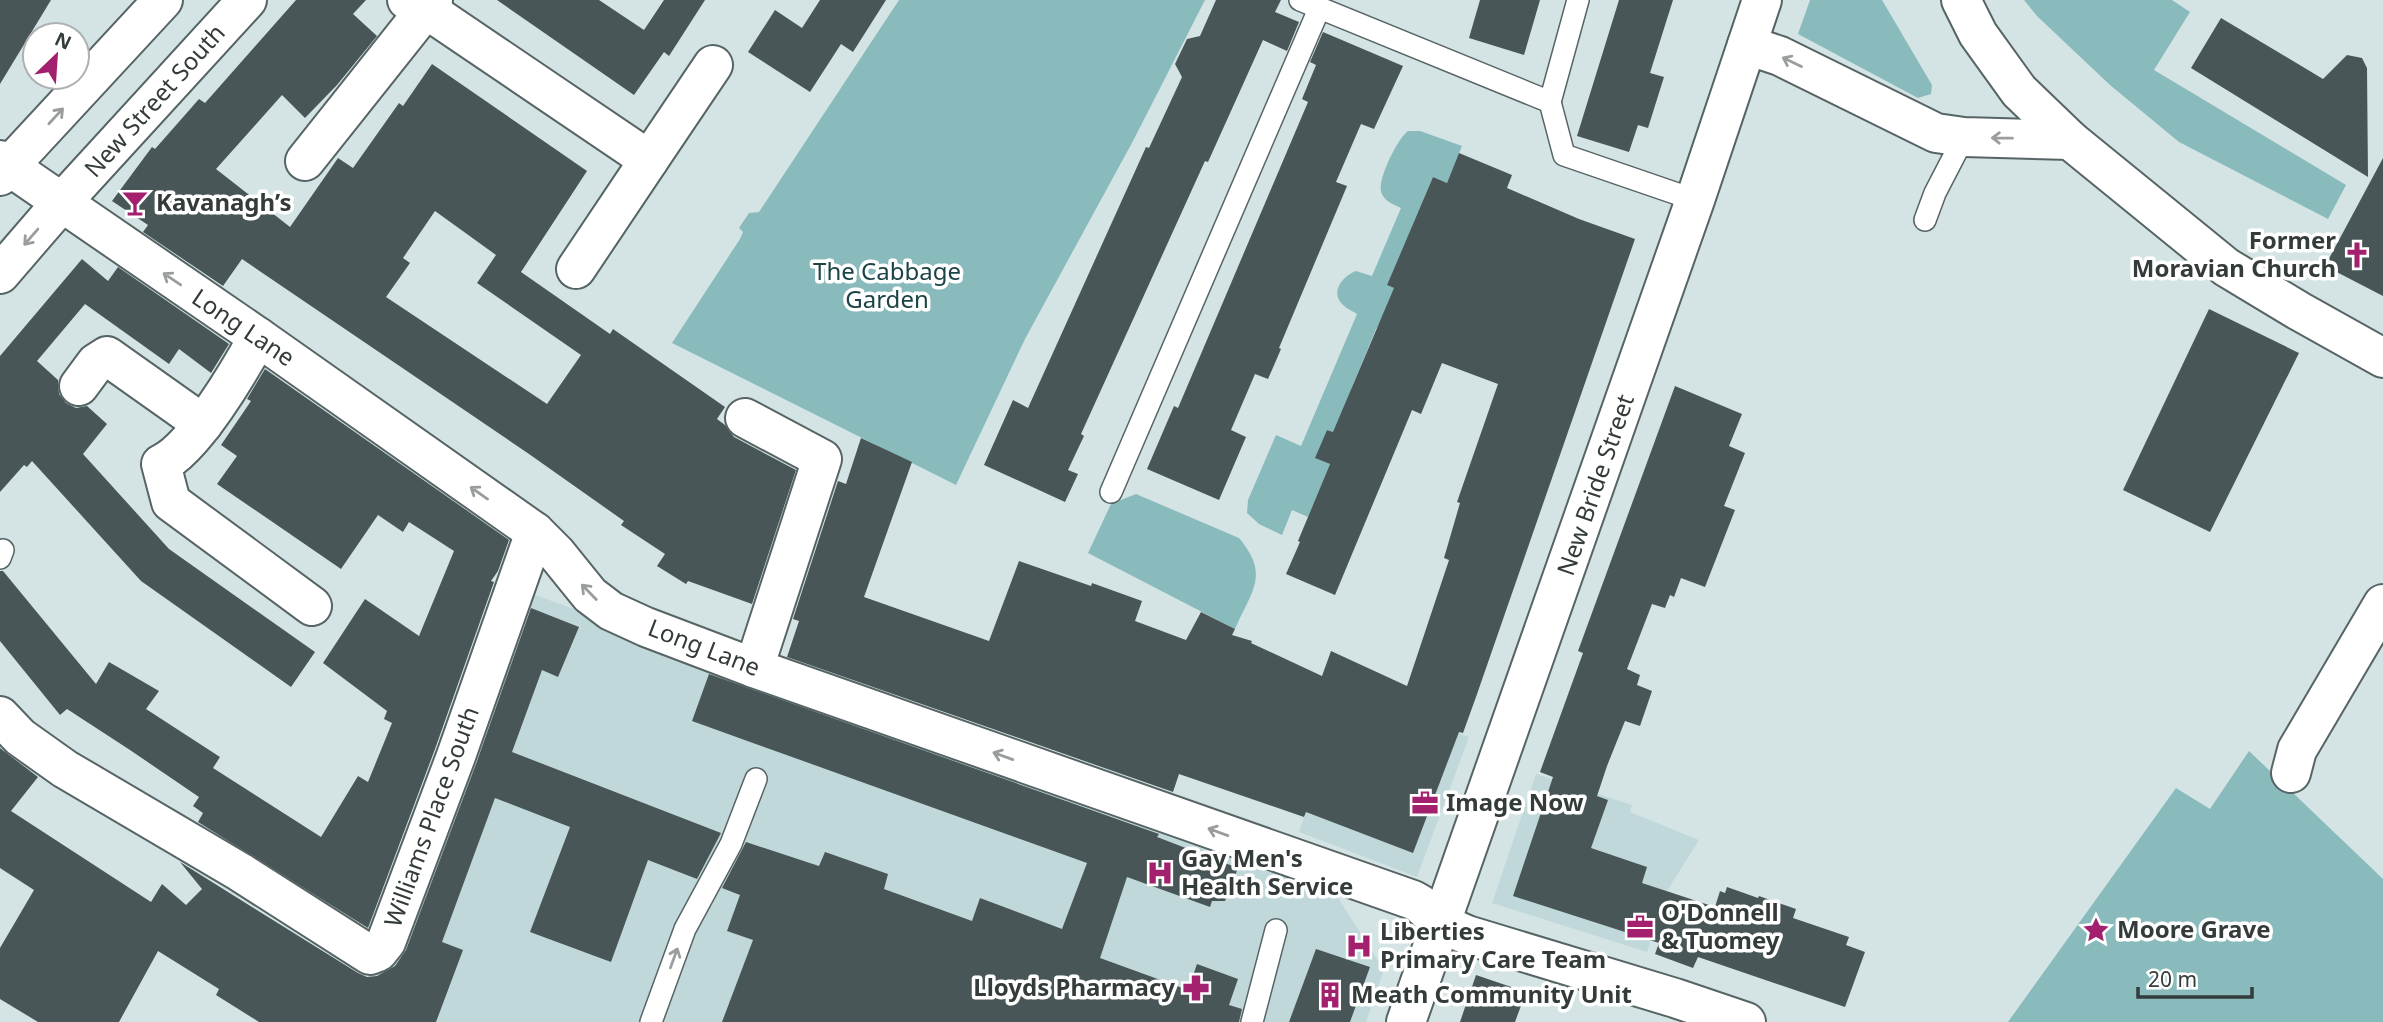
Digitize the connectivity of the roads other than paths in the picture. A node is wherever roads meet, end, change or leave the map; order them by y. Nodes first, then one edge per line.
1 (163, 0) edge
2 (247, 0) edge
3 (1578, 0) edge
4 (1762, 0) edge
5 (1961, 0) edge
6 (422, 3) edge
7 (1310, 4) edge
8 (1747, 45) junction
9 (713, 65) dead end
10 (1550, 102) junction
11 (1964, 137) junction
12 (2070, 139) junction
13 (649, 160) junction
14 (305, 161) dead end
15 (3, 168) edge
16 (1695, 200) junction
17 (63, 201) junction
18 (1925, 220) dead end
19 (576, 269) dead end
20 (0, 274) edge
21 (258, 337) junction
22 (2383, 358) edge
23 (79, 386) dead end
24 (745, 418) dead end
25 (203, 424) junction
26 (1111, 492) dead end
27 (535, 532) junction
28 (2383, 604) edge
29 (313, 606) dead end
30 (754, 667) junction
31 (0, 716) edge
32 (2291, 773) dead end
33 (756, 779) dead end
34 (1440, 923) junction
35 (1276, 930) dead end
36 (1670, 1010) edge
37 (651, 1022) edge
38 (1252, 1022) edge
39 (1406, 1022) edge
40 (1746, 1022) edge

15 -> 1 street
2 - 17 street, New Street South
3 - 10 lane
4 - 8 street, New Bride Street
5 - 12 street
6 - 13 street
6 - 14 street
7 - 10 lane
7 - 26 lane
11 -> 8 street
8 - 16 street, New Bride Street
9 - 13 street
10 - 16 lane
12 -> 11 street
11 - 18 lane
12 - 22 street
13 - 19 street
15 - 17 street, Long Lane
16 - 34 street, New Bride Street
17 -> 20 street, New Street South
21 -> 17 street, Long Lane
21 - 25 street
27 -> 21 street, Long Lane
23 - 25 street
24 - 30 street
25 - 29 street
30 -> 27 street, Long Lane
27 - 31 street, Williams Place South
28 - 32 street
34 -> 30 street, Long Lane
37 -> 33 lane
34 - 36 street, Long Lane
34 - 39 street, New Bride Street
35 - 38 lane
36 - 40 street, Long Lane

